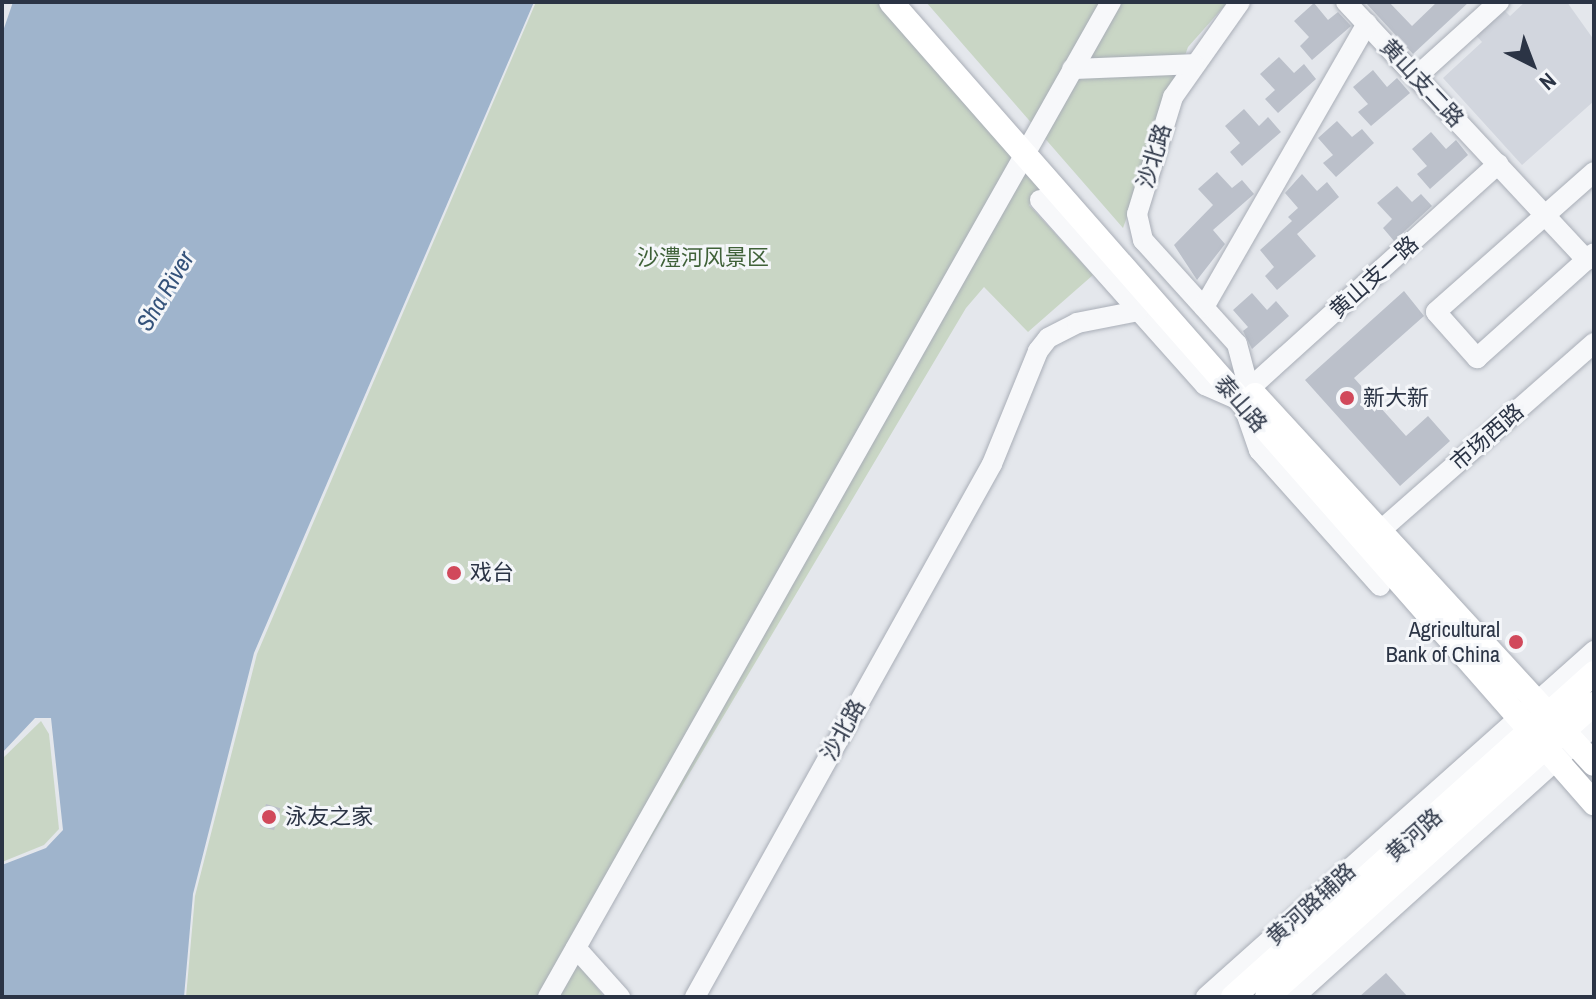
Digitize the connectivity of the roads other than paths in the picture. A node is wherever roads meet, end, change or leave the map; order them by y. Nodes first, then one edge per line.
1 (891, 2) edge
2 (908, 2) edge
3 (1111, 2) edge
4 (1240, 2) edge
5 (1346, 2) edge
6 (1499, 2) edge
7 (1367, 24) junction
8 (1194, 64) junction
9 (1072, 69) junction
10 (1416, 77) junction
11 (1028, 149) junction
12 (1498, 164) junction
13 (1594, 172) edge
14 (1040, 200) dead end
15 (1546, 216) junction
16 (1590, 257) edge
17 (1204, 307) junction
18 (1138, 311) junction
19 (1594, 343) edge
20 (1243, 398) junction
21 (1380, 531) junction
22 (1378, 560) junction
23 (1380, 586) junction
24 (1594, 651) edge
25 (1594, 673) edge
26 (1594, 704) edge
27 (1556, 723) junction
28 (1594, 726) edge
29 (1528, 739) junction
30 (1594, 764) edge
31 (1594, 803) edge
32 (576, 948) junction
33 (548, 997) edge
34 (620, 997) edge
35 (695, 997) edge
36 (1206, 997) edge
37 (1233, 997) edge
38 (1267, 997) edge
39 (1294, 997) edge

1 - 11 main road, 泰山路
2 - 11 main road, 泰山路
3 - 9 street
4 - 8 street, 沙北路
5 - 7 street, 黄山支二路
6 - 10 street
7 - 10 street, 黄山支二路
7 - 17 street
8 - 9 street
8 - 17 street, 沙北路
9 - 11 street
10 - 12 street, 黄山支二路
11 - 20 main road, 泰山路
11 - 32 street
12 - 15 street, 黄山支二路
12 - 20 street, 黄山支一路
13 - 15 street
14 - 18 street
15 - 16 street, 黄山支二路
15 - 16 street
17 - 20 street, 沙北路
18 - 20 street
18 - 35 street, 沙北路
19 - 21 street, 市场西路
20 - 21 main road, 泰山路
20 - 22 main road, 泰山路
20 - 23 street, 沙北路
21 - 27 main road, 泰山路
22 - 23 main road
22 - 29 main road, 泰山路
23 - 29 main road
24 - 27 street, 黄河路辅路
25 - 27 main road, 黄河路
26 - 27 main road, 黄河路
27 - 28 street, 黄河路辅路
27 - 29 main road, 黄河路
27 - 29 street, 黄河路辅路
27 - 30 main road, 泰山路
29 - 31 main road, 泰山路
29 - 36 street, 黄河路辅路
29 - 37 main road, 黄河路
29 - 38 main road, 黄河路
29 - 39 street, 黄河路辅路
32 - 33 street
32 - 34 street

